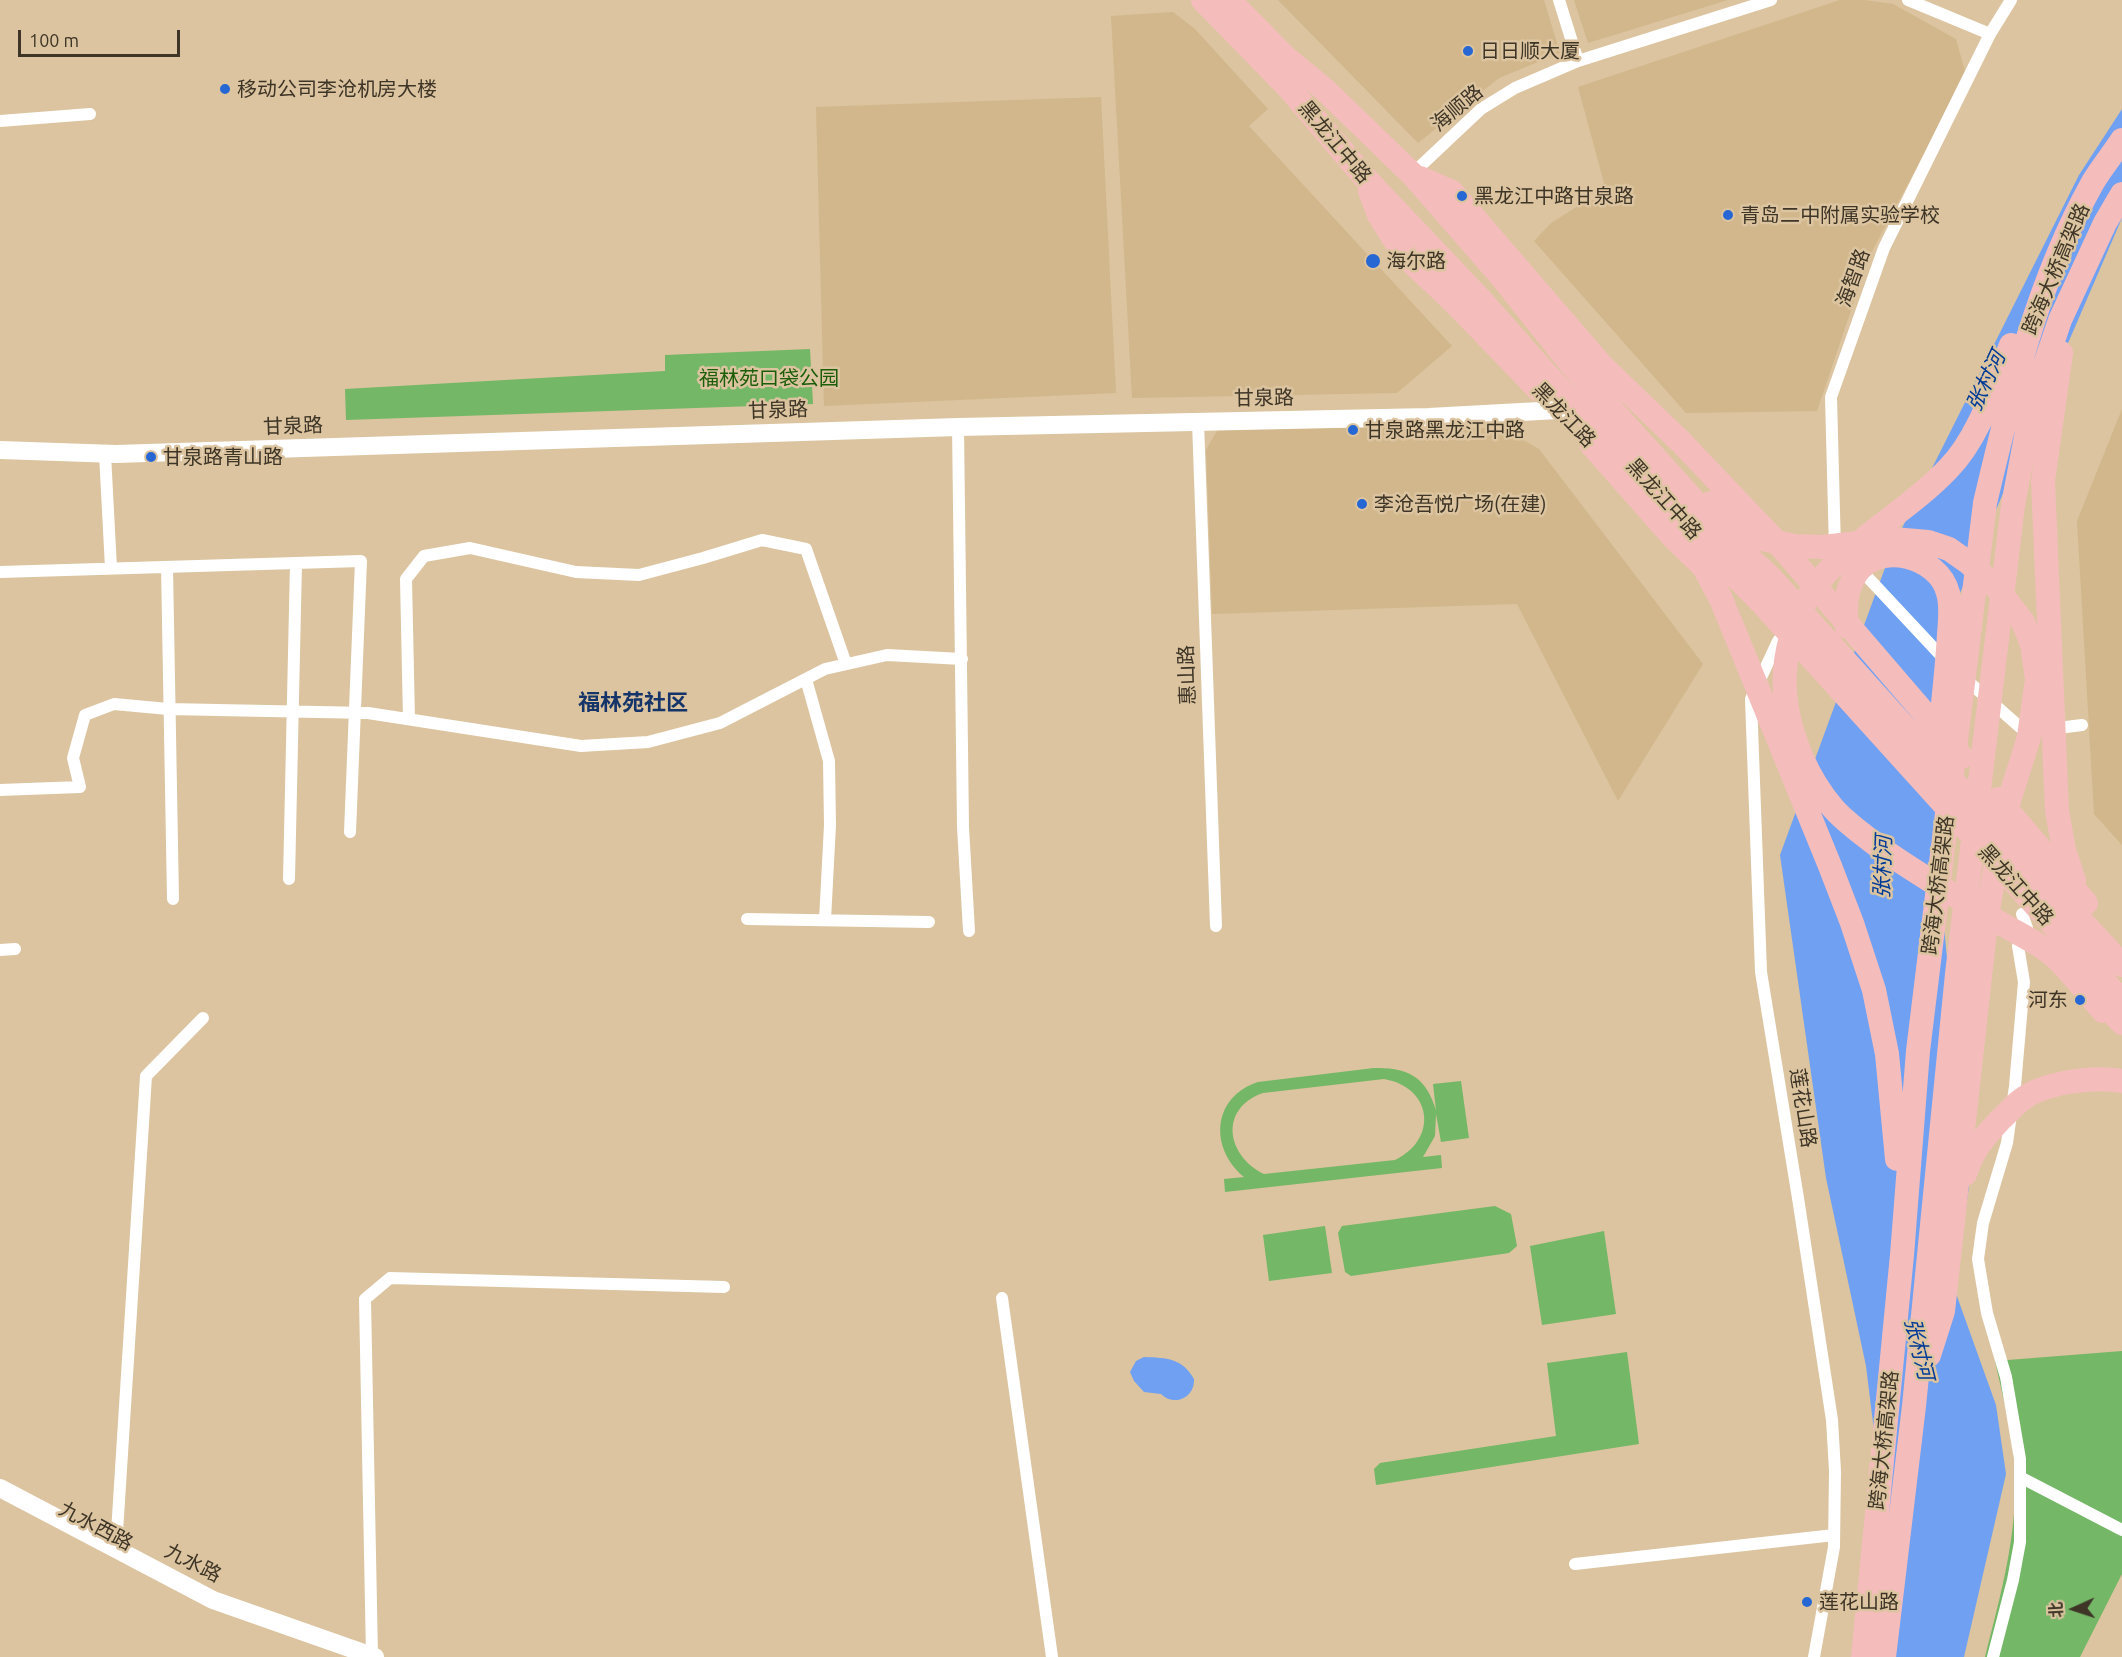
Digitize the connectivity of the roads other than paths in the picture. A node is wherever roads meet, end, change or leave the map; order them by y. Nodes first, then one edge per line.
1 (1203, 0) edge
2 (1230, 0) edge
3 (1559, 0) edge
4 (1771, 0) edge
5 (1908, 0) edge
6 (2011, 0) edge
7 (1990, 34) junction
8 (1578, 61) junction
9 (90, 114) dead end
10 (0, 121) edge
11 (2122, 134) edge
12 (2122, 140) edge
13 (1412, 174) junction
14 (1367, 180) junction
15 (2094, 181) junction
16 (2122, 194) edge
17 (2059, 253) junction
18 (2088, 261) junction
19 (1558, 410) junction
20 (1198, 422) junction
21 (958, 427) junction
22 (0, 450) edge
23 (1619, 450) junction
24 (105, 454) junction
25 (1655, 458) junction
26 (1835, 541) junction
27 (296, 563) junction
28 (167, 567) junction
29 (111, 568) junction
30 (0, 572) edge
31 (1822, 594) junction
32 (1778, 641) junction
33 (962, 659) junction
34 (846, 664) junction
35 (806, 679) junction
36 (168, 710) junction
37 (293, 712) junction
38 (355, 713) junction
39 (409, 719) junction
40 (2082, 725) dead end
41 (0, 790) edge
42 (1987, 819) junction
43 (350, 832) dead end
44 (289, 879) dead end
45 (172, 899) dead end
46 (2022, 914) junction
47 (747, 919) dead end
48 (825, 920) junction
49 (929, 922) dead end
50 (1216, 926) dead end
51 (969, 931) dead end
52 (2122, 944) edge
53 (15, 949) dead end
54 (0, 950) edge
55 (2122, 964) edge
56 (2122, 1001) edge
57 (203, 1018) dead end
58 (2122, 1023) edge
59 (2122, 1033) edge
60 (1918, 1050) junction
61 (2122, 1081) edge
62 (1955, 1211) junction
63 (1902, 1255) junction
64 (724, 1287) dead end
65 (1002, 1298) dead end
66 (1914, 1406) junction
67 (2020, 1477) junction
68 (0, 1488) edge
69 (0, 1502) edge
70 (2122, 1530) edge
71 (1834, 1535) junction
72 (116, 1548) junction
73 (1575, 1564) dead end
74 (352, 1655) edge
75 (1052, 1657) edge
76 (1814, 1657) edge
77 (1863, 1657) edge
78 (1884, 1657) edge
79 (1993, 1657) edge

1 - 14 highway, 黑龙江中路
2 - 13 highway, 黑龙江中路
3 - 8 street
4 - 8 street, 海顺路
5 - 7 street
6 - 7 street, 海智路
7 - 26 street, 海智路
8 - 13 street, 海顺路
9 - 10 street
11 - 15 highway
12 - 15 highway, 跨海大桥高架路
13 - 25 highway, 黑龙江中路
13 - 31 highway, 黑龙江中路
14 - 19 highway, 黑龙江路
14 - 23 highway, 黑龙江中路
15 - 17 highway, 跨海大桥高架路
16 - 18 highway, 跨海大桥高架路
17 - 59 highway
17 - 60 highway, 跨海大桥高架路
18 - 55 highway
18 - 66 highway, 跨海大桥高架路
19 - 20 street, 甘泉路
19 - 32 highway, 黑龙江路
20 - 21 street, 甘泉路
20 - 50 street, 惠山路
21 - 24 street, 甘泉路
21 - 33 street
22 - 24 street, 甘泉路
23 - 56 highway, 黑龙江中路
23 - 63 highway
24 - 29 street
25 - 42 highway, 黑龙江中路
25 - 62 highway
26 - 31 street, 海智路
26 - 40 street
27 - 28 street
27 - 37 street
27 - 38 street
28 - 29 street
28 - 36 street
29 - 30 street
31 - 32 street, 莲花山路
31 - 52 highway, 黑龙江中路
32 - 46 highway, 黑龙江中路
32 - 71 street, 莲花山路
33 - 34 street
33 - 51 street
34 - 35 street
34 - 39 street
35 - 39 street
35 - 48 street
36 - 37 street
36 - 41 street
36 - 45 street
37 - 38 street
37 - 44 street
38 - 39 street
38 - 43 street
42 - 55 highway, 黑龙江中路
42 - 60 highway
46 - 58 highway, 黑龙江中路
46 - 67 street
47 - 48 street
48 - 49 street
53 - 54 street
57 - 72 street
60 - 63 highway, 跨海大桥高架路
61 - 62 highway
62 - 66 highway
63 - 77 highway, 跨海大桥高架路
64 - 74 street
65 - 75 street
66 - 78 highway, 跨海大桥高架路
67 - 70 street
67 - 79 street
68 - 72 street, 九水路
69 - 74 street, 九水西路
71 - 73 street
71 - 76 street, 莲花山路
72 - 74 street, 九水路

